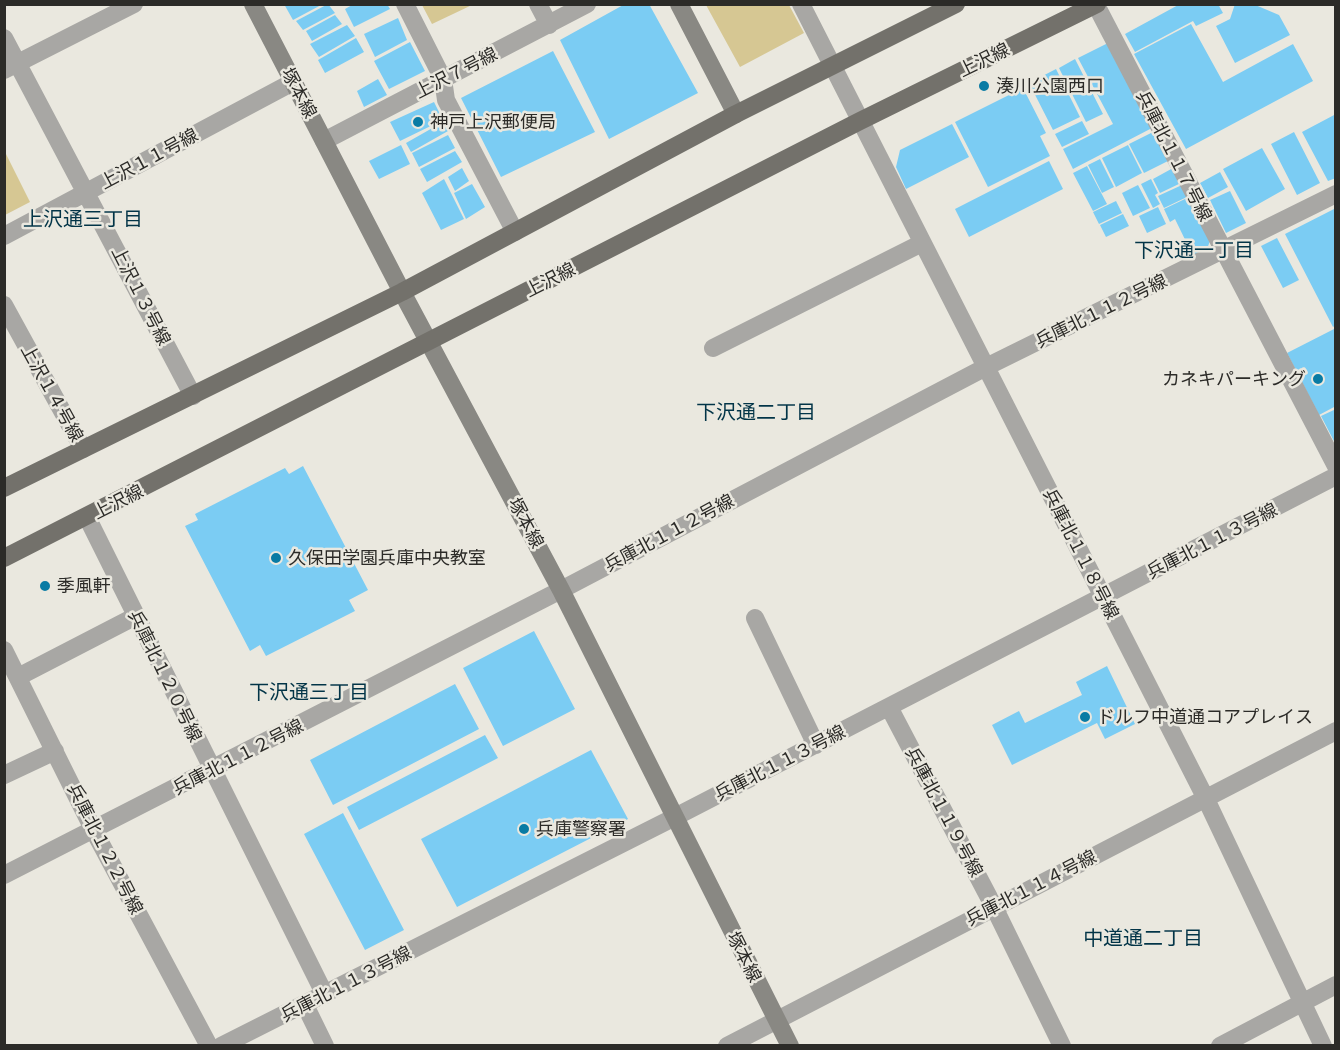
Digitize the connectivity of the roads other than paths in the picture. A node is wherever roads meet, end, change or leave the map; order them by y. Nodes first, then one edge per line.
1 (134, 4) edge
2 (252, 4) edge
3 (405, 4) edge
4 (538, 4) edge
5 (587, 4) edge
6 (679, 4) edge
7 (801, 4) edge
8 (956, 4) edge
9 (1097, 5) edge
10 (549, 25) junction
11 (4, 38) edge
12 (12, 67) edge
13 (832, 67) junction
14 (443, 79) junction
15 (293, 82) junction
16 (736, 114) junction
17 (860, 121) junction
18 (324, 141) junction
19 (87, 192) junction
20 (1335, 194) edge
21 (515, 232) junction
22 (4, 237) edge
23 (922, 243) junction
24 (1224, 251) junction
25 (402, 292) junction
26 (4, 305) edge
27 (429, 341) junction
28 (712, 348) dead end
29 (986, 367) junction
30 (193, 396) junction
31 (83, 449) junction
32 (1335, 466) edge
33 (1335, 476) edge
34 (4, 488) edge
35 (87, 518) junction
36 (4, 558) edge
37 (561, 590) junction
38 (1103, 597) junction
39 (136, 616) junction
40 (755, 618) dead end
41 (4, 650) edge
42 (18, 677) junction
43 (889, 707) junction
44 (1335, 731) edge
45 (816, 745) junction
46 (55, 751) junction
47 (212, 770) junction
48 (4, 775) edge
49 (1205, 797) junction
50 (675, 818) junction
51 (94, 831) junction
52 (4, 875) edge
53 (994, 907) junction
54 (1335, 985) edge
55 (325, 995) junction
56 (1301, 1003) junction
57 (304, 1005) junction
58 (776, 1020) junction
59 (209, 1046) edge
60 (221, 1046) edge
61 (325, 1046) edge
62 (727, 1046) edge
63 (790, 1046) edge
64 (1062, 1046) edge
65 (1220, 1046) edge
66 (1323, 1046) edge

1 - 12 street
2 - 15 street, 塚本線
3 - 14 street
4 - 10 street
5 - 10 street, 上沢７号線
6 - 16 street
7 - 13 street, 兵庫北１１８号線
8 - 13 main road
9 - 17 main road, 上沢線
9 - 24 street, 兵庫北１１７号線
10 - 14 street, 上沢７号線
11 - 12 street, 上沢１３号線
12 - 19 street, 上沢１３号線
13 - 16 main road
13 - 17 street, 兵庫北１１８号線
14 - 18 street, 上沢７号線
14 - 21 street
15 - 18 street, 塚本線
15 - 19 street, 上沢１１号線
16 - 21 main road
17 - 23 street, 兵庫北１１８号線
17 - 27 main road, 上沢線
18 - 25 street, 塚本線
19 - 22 street, 上沢１１号線
19 - 30 street, 上沢１３号線
20 - 24 street, 兵庫北１１２号線
21 - 25 main road
23 - 28 street
23 - 29 street, 兵庫北１１８号線
24 - 29 street, 兵庫北１１２号線
24 - 32 street, 兵庫北１１７号線
25 - 27 street, 塚本線
25 - 30 main road
26 - 31 street, 上沢１４号線
27 - 35 main road, 上沢線
27 - 37 street, 塚本線
29 - 37 street, 兵庫北１１２号線
29 - 38 street, 兵庫北１１８号線
30 - 31 main road
31 - 34 main road
33 - 38 street, 兵庫北１１３号線
35 - 36 main road, 上沢線
35 - 39 street, 兵庫北１２０号線
37 - 47 street, 兵庫北１１２号線
37 - 50 street, 塚本線
38 - 43 street, 兵庫北１１３号線
38 - 49 street, 兵庫北１１８号線
39 - 42 street
39 - 47 street, 兵庫北１２０号線
40 - 45 street
41 - 42 street, 兵庫北１２２号線
42 - 46 street, 兵庫北１２２号線
43 - 45 street, 兵庫北１１３号線
43 - 53 street, 兵庫北１１９号線
44 - 49 street, 兵庫北１１４号線
45 - 50 street, 兵庫北１１３号線
46 - 48 street
46 - 51 street, 兵庫北１２２号線
47 - 51 street, 兵庫北１１２号線
47 - 55 street, 兵庫北１２０号線
49 - 53 street, 兵庫北１１４号線
49 - 56 street, 兵庫北１１８号線
50 - 55 street, 兵庫北１１３号線
50 - 58 street, 塚本線
51 - 52 street, 兵庫北１１２号線
51 - 59 street, 兵庫北１２２号線
53 - 58 street, 兵庫北１１４号線
53 - 64 street, 兵庫北１１９号線
54 - 56 street
55 - 57 street, 兵庫北１１３号線
56 - 65 street
56 - 66 street, 兵庫北１１８号線
57 - 60 street, 兵庫北１１３号線
57 - 61 street
58 - 62 street, 兵庫北１１４号線
58 - 63 street, 塚本線

